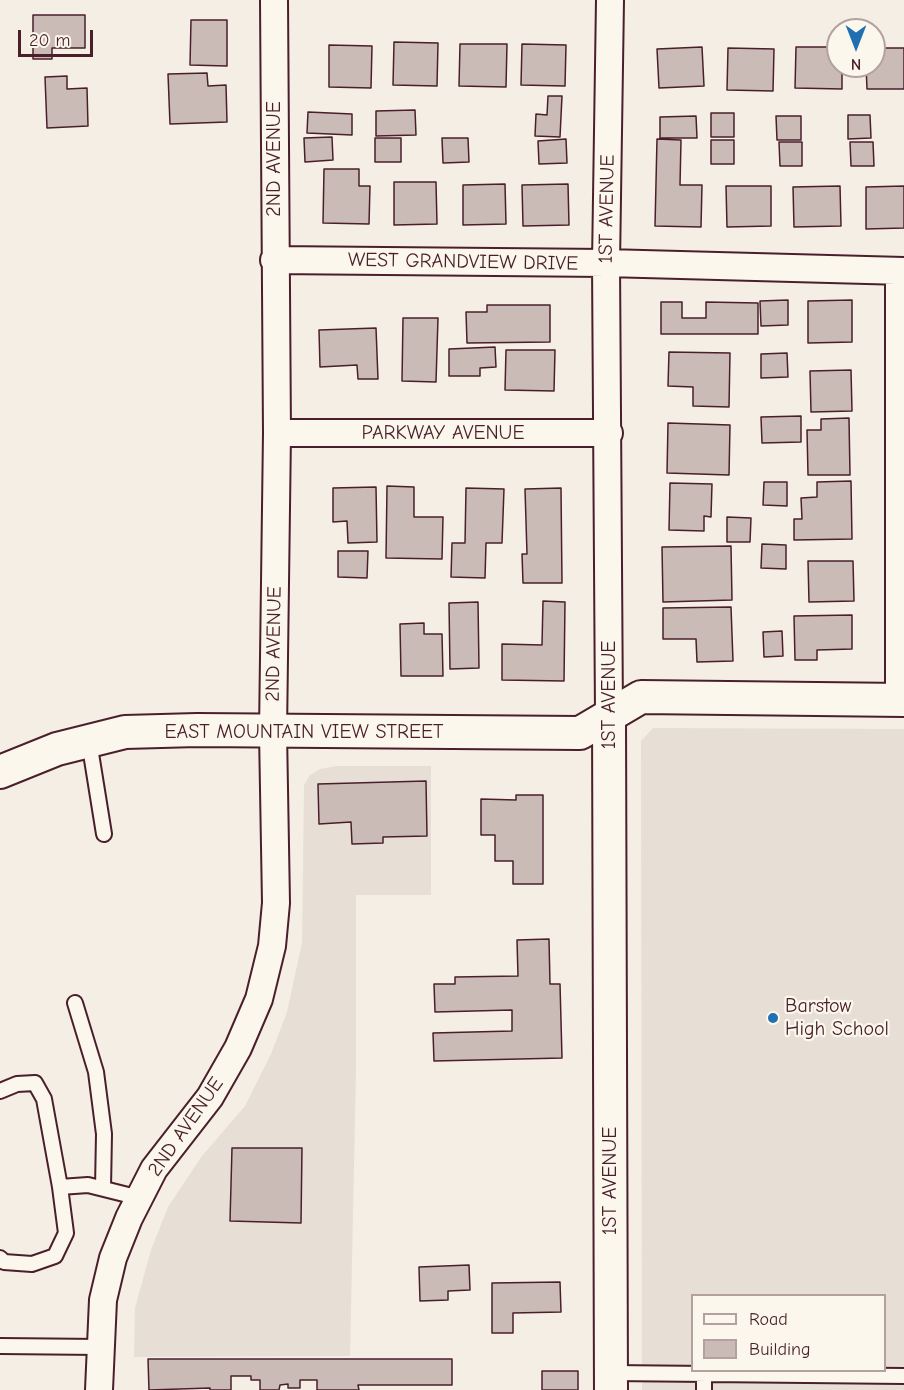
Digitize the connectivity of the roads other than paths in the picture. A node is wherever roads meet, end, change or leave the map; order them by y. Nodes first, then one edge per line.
1 (274, 0) edge
2 (610, 0) edge
3 (274, 260) junction
4 (606, 264) junction
5 (901, 271) edge
6 (276, 433) junction
7 (609, 433) junction
8 (902, 700) edge
9 (609, 716) junction
10 (273, 732) junction
11 (89, 741) junction
12 (0, 772) edge
13 (104, 834) dead end
14 (75, 1003) dead end
15 (0, 1091) edge
16 (60, 1187) junction
17 (103, 1188) junction
18 (140, 1197) junction
19 (0, 1258) edge
20 (0, 1346) edge
21 (100, 1347) junction
22 (704, 1374) junction
23 (904, 1376) edge
24 (611, 1382) edge
25 (99, 1390) edge
26 (704, 1390) edge

1 - 3 street, 2ND AVENUE
2 - 4 street, 1ST AVENUE
3 - 4 street, WEST GRANDVIEW DRIVE
3 - 6 street, 2ND AVENUE
4 - 5 street, WEST GRANDVIEW DRIVE
4 - 7 street, 1ST AVENUE
5 - 8 street
6 - 7 street, PARKWAY AVENUE
6 - 10 street, 2ND AVENUE
7 - 9 street, 1ST AVENUE
8 - 9 street, EAST MOUNTAIN VIEW STREET
9 - 10 street, EAST MOUNTAIN VIEW STREET
9 - 24 street, 1ST AVENUE
10 - 11 street, EAST MOUNTAIN VIEW STREET
10 - 18 street, 2ND AVENUE
11 - 12 street, EAST MOUNTAIN VIEW STREET
11 - 13 lane
14 - 17 lane
15 - 16 lane
16 - 17 lane
16 - 19 lane
17 - 18 lane
18 - 21 street, 2ND AVENUE
20 - 21 lane
21 - 25 street, 2ND AVENUE
22 - 23 lane
22 - 24 lane
22 - 26 lane

